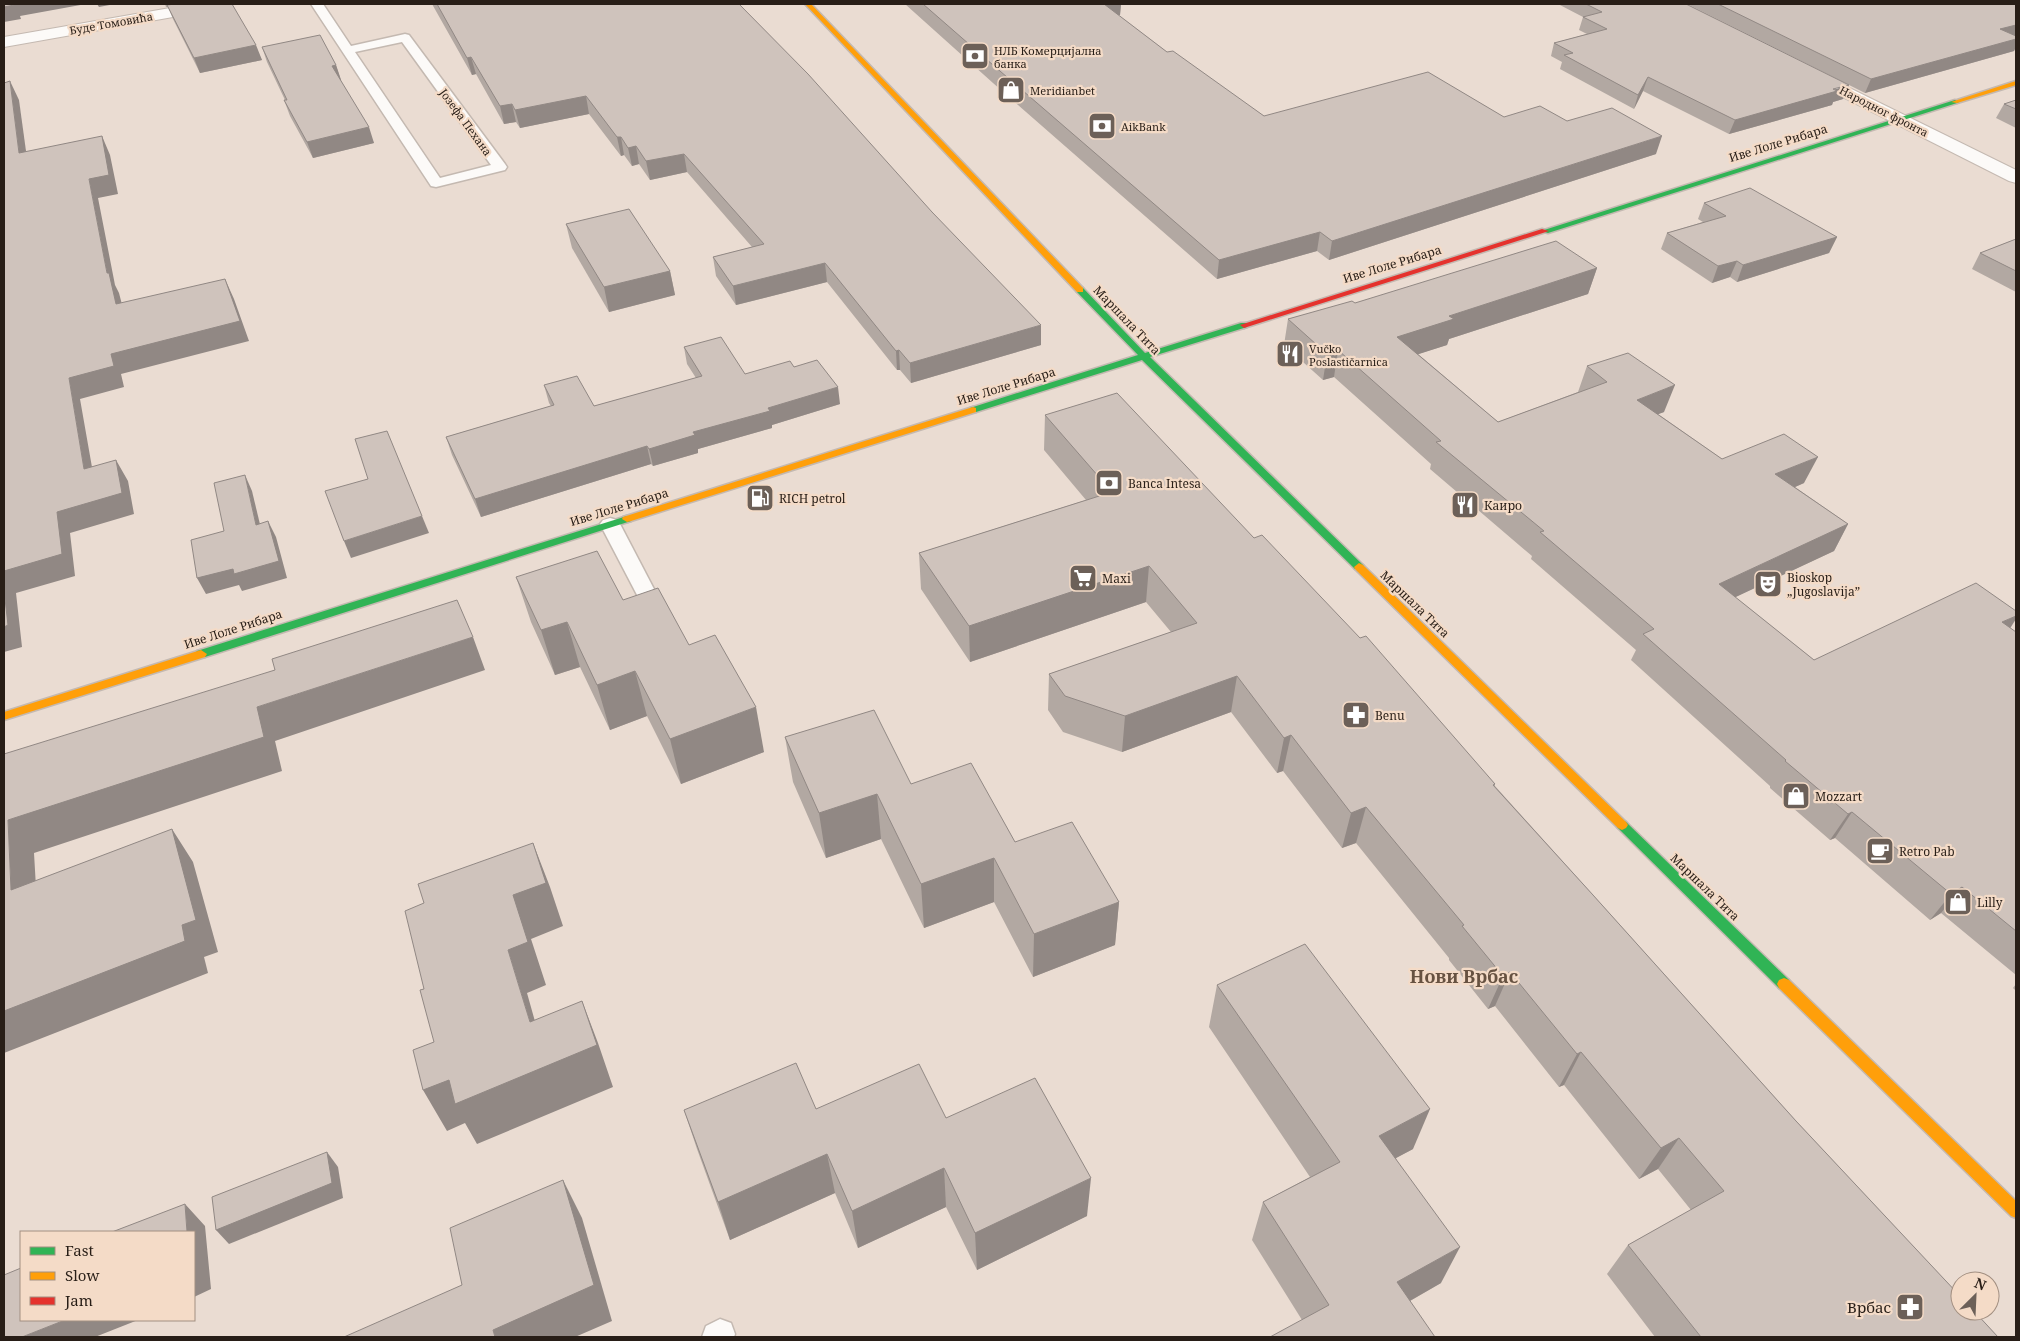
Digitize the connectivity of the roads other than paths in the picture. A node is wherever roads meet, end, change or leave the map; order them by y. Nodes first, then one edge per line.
1 (218, 4) edge
2 (317, 4) edge
3 (808, 4) edge
4 (4, 42) edge
5 (348, 50) junction
6 (1802, 70) edge
7 (2016, 83) edge
8 (1900, 119) junction
9 (2016, 177) edge
10 (1144, 357) junction
11 (610, 524) junction
12 (657, 614) edge
13 (4, 716) edge
14 (2016, 1211) edge

1 - 4 street, Буде Томовића
2 - 5 lane, Јозефа Пехана
3 - 10 street, Маршала Тита
5 - 5 lane, Јозефа Пехана
6 - 8 street, Народног фронта
7 - 8 street, Иве Лоле Рибара
8 - 9 street, Народног фронта
8 - 10 street, Иве Лоле Рибара
10 - 11 street, Иве Лоле Рибара
10 - 14 street, Маршала Тита
11 - 12 lane
11 - 13 street, Иве Лоле Рибара

